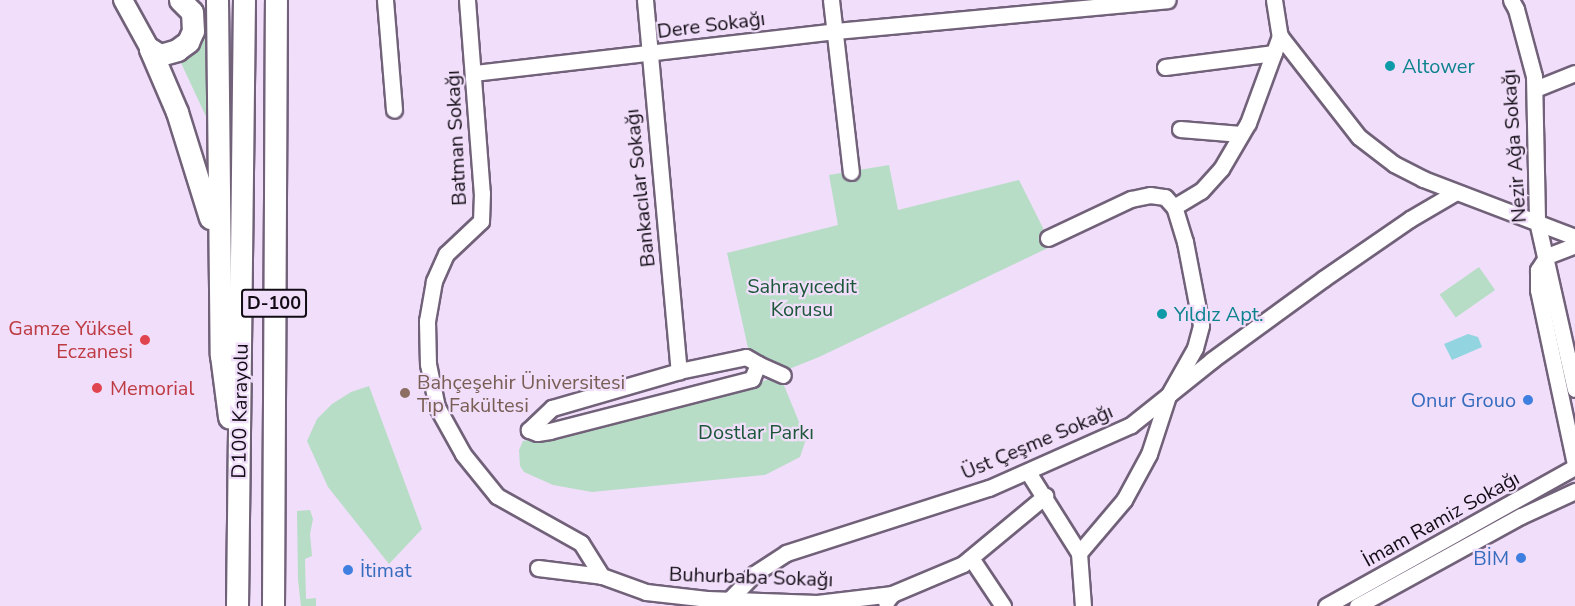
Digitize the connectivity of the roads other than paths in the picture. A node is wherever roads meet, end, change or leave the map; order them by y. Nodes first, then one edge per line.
1 (123, 0) edge
2 (180, 0) edge
3 (217, 0) edge
4 (244, 0) edge
5 (276, 0) edge
6 (385, 0) edge
7 (468, 0) edge
8 (645, 0) edge
9 (831, 0) edge
10 (1168, 0) edge
11 (1274, 0) edge
12 (1511, 0) edge
13 (835, 31) junction
14 (1280, 36) junction
15 (150, 49) junction
16 (1274, 53) junction
17 (648, 54) junction
18 (1165, 67) dead end
19 (474, 73) junction
20 (1575, 73) edge
21 (1535, 89) junction
22 (394, 110) dead end
23 (1180, 129) dead end
24 (1241, 135) junction
25 (851, 172) dead end
26 (1456, 192) junction
27 (1174, 207) junction
28 (1537, 220) junction
29 (1575, 237) edge
30 (1048, 238) dead end
31 (218, 245) junction
32 (1575, 245) edge
33 (1547, 256) junction
34 (758, 364) junction
35 (683, 370) junction
36 (783, 375) dead end
37 (1575, 389) edge
38 (692, 394) junction
39 (1168, 396) junction
40 (1575, 465) edge
41 (1029, 472) junction
42 (1575, 491) edge
43 (238, 492) junction
44 (1045, 496) junction
45 (1079, 553) junction
46 (971, 558) junction
47 (538, 568) dead end
48 (602, 576) junction
49 (892, 594) junction
50 (729, 600) junction
51 (237, 606) edge
52 (273, 606) edge
53 (882, 606) edge
54 (1003, 606) edge
55 (1083, 606) edge
56 (1326, 606) edge
57 (1357, 606) edge

1 - 15 main road
2 - 15 highway
3 - 31 highway
4 - 43 highway, D100 Karayolu / D-100
5 - 52 highway, D100 Karayolu / D-100
6 - 22 street
7 - 19 street, Batman Sokağı
8 - 17 street, Bankacılar Sokağı
9 - 13 street
10 - 13 street, Dere Sokağı
11 - 14 street
12 - 21 street, Nezir Ağa Sokağı
13 - 17 street, Dere Sokağı
13 - 25 street
14 - 16 street
14 - 26 street
15 - 31 highway
16 - 18 street
16 - 24 street
17 - 19 street, Dere Sokağı
17 - 35 street, Bankacılar Sokağı
19 - 48 street, Batman Sokağı
20 - 21 street
21 - 28 street, Nezir Ağa Sokağı
23 - 24 street
24 - 27 street
26 - 28 street
26 - 39 street, Üst Çeşme Sokağı
27 - 30 street
27 - 39 street
28 - 29 street
28 - 33 street, Nezir Ağa Sokağı
31 - 43 highway
32 - 33 street
33 - 37 street, Nezir Ağa Sokağı
33 - 40 street
34 - 35 street
34 - 36 street
34 - 38 street
35 - 38 street, Bankacılar Sokağı
35 - 38 street
39 - 41 street, Üst Çeşme Sokağı
39 - 45 street
40 - 56 street, İmam Ramiz Sokağı
41 - 44 street
41 - 50 street, Üst Çeşme Sokağı
42 - 57 street, İmam Ramiz Sokağı
43 - 51 highway, D100 Karayolu / D-100
44 - 45 street
44 - 46 street
45 - 55 street
46 - 49 street
46 - 54 street
47 - 48 street, Buhurbaba Sokağı
48 - 50 street, Buhurbaba Sokağı
49 - 50 street, Buhurbaba Sokağı
49 - 53 street

